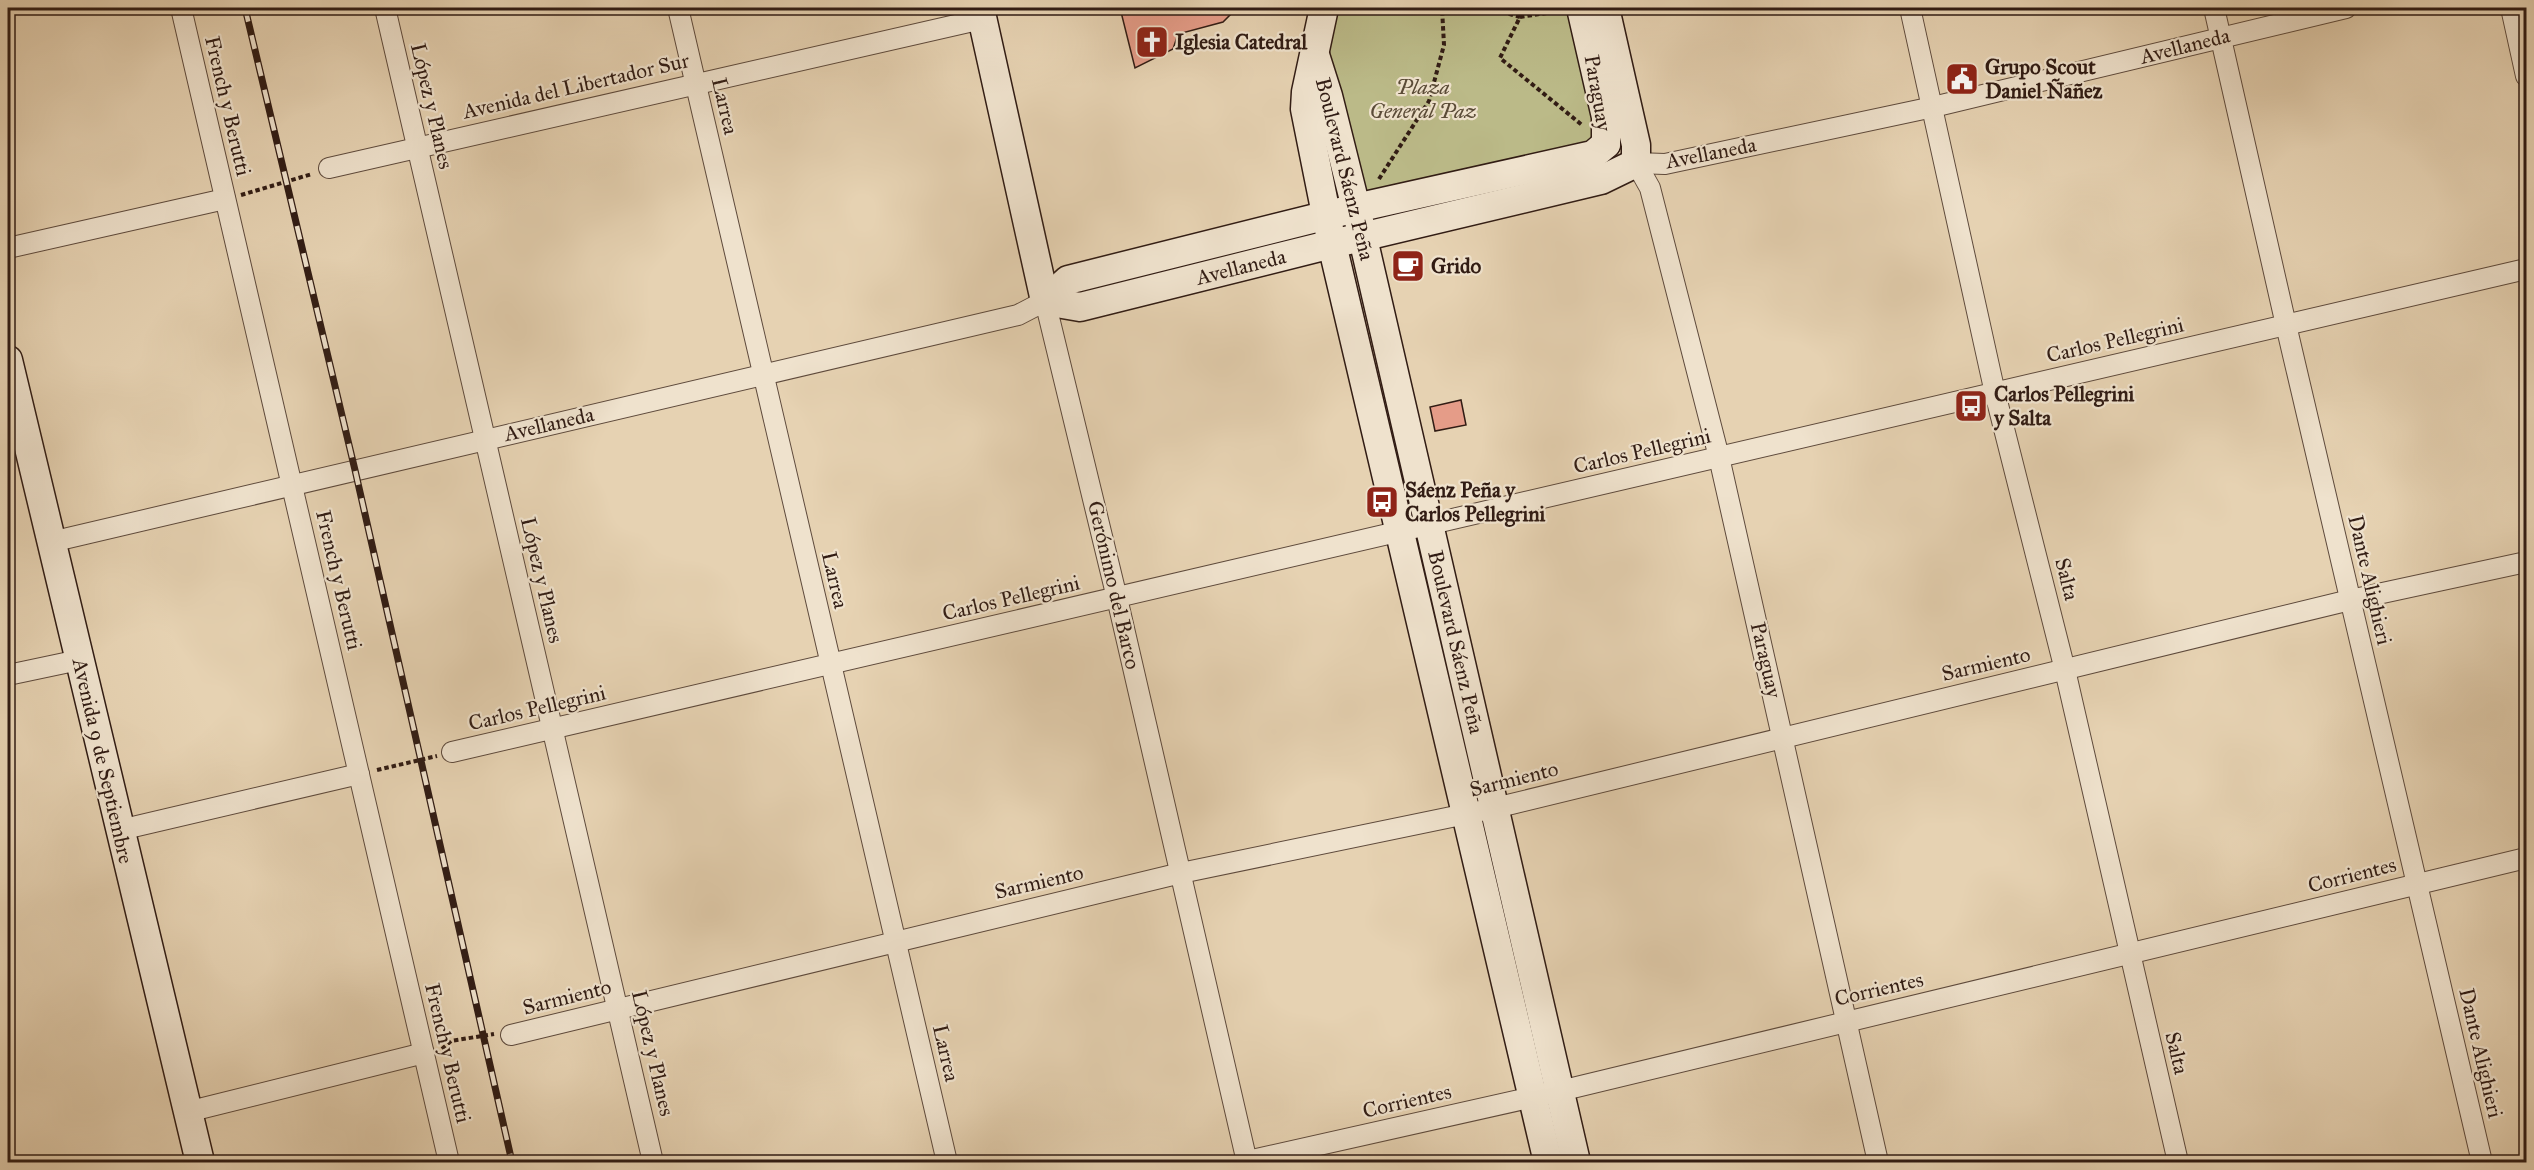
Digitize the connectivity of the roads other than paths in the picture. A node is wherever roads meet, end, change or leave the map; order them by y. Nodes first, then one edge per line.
1 (181, 8) edge
2 (385, 8) edge
3 (678, 8) edge
4 (1324, 8) edge
5 (1605, 8) edge
6 (1910, 8) edge
7 (2214, 8) edge
8 (2346, 8) edge
9 (2511, 8) edge
10 (1572, 9) edge
11 (981, 13) edge
12 (2221, 37) junction
13 (1315, 53) junction
14 (2526, 76) edge
15 (696, 84) junction
16 (1933, 107) junction
17 (1606, 144) junction
18 (417, 147) junction
19 (1636, 163) junction
20 (330, 168) road end
21 (225, 199) junction
22 (1356, 208) junction
23 (1326, 216) junction
24 (1362, 237) junction
25 (1332, 244) junction
26 (8, 248) edge
27 (2526, 269) edge
28 (1045, 301) junction
29 (2286, 325) junction
30 (8, 360) edge
31 (763, 374) junction
32 (1995, 393) junction
33 (485, 439) junction
34 (1719, 457) junction
35 (292, 486) junction
36 (1428, 525) junction
37 (1399, 532) junction
38 (51, 542) junction
39 (2526, 562) edge
40 (1117, 598) junction
41 (2350, 600) junction
42 (79, 660) junction
43 (830, 664) junction
44 (2065, 670) junction
45 (8, 675) edge
46 (553, 729) junction
47 (1784, 736) junction
48 (452, 752) road end
49 (359, 774) junction
50 (1495, 808) junction
51 (1467, 815) junction
52 (120, 830) junction
53 (2526, 858) edge
54 (1181, 873) junction
55 (2416, 884) junction
56 (895, 941) junction
57 (2130, 954) junction
58 (618, 1009) junction
59 (1845, 1021) junction
60 (511, 1035) road end
61 (424, 1053) junction
62 (1560, 1091) junction
63 (1533, 1097) junction
64 (187, 1112) junction
65 (200, 1162) edge
66 (449, 1162) edge
67 (653, 1162) edge
68 (946, 1162) edge
69 (1245, 1162) edge
70 (1548, 1162) edge
71 (1576, 1162) edge
72 (1878, 1162) edge
73 (2178, 1162) edge
74 (2482, 1162) edge

1 - 21 street, French y Berutti
2 - 18 street, López y Planes
3 - 15 street, Larrea
4 - 13 main road, Boulevard Sáenz Peña
5 - 19 main road, Paraguay
6 - 16 street, Salta
7 - 12 street, Dante Alighieri
8 - 12 street, Avellaneda
9 - 14 street
10 - 17 main road, Paraguay
11 - 15 street, Avenida del Libertador Sur
11 - 28 main road, Gerónimo del Barco
12 - 16 street, Avellaneda
12 - 29 street, Dante Alighieri
13 - 22 main road, Boulevard Sáenz Peña
13 - 23 main road, Boulevard Sáenz Peña
15 - 18 street, Avenida del Libertador Sur
15 - 31 street, Larrea
16 - 19 street, Avellaneda
16 - 32 street, Salta
17 - 19 main road, Paraguay
17 - 22 main road, Avellaneda
18 - 20 street, Avenida del Libertador Sur
18 - 33 street, López y Planes
19 - 24 main road, Avellaneda
19 - 34 street, Paraguay
21 - 26 street
21 - 35 street, French y Berutti
22 - 23 main road, Avellaneda
22 - 24 main road, Boulevard Sáenz Peña
23 - 25 main road, Boulevard Sáenz Peña
23 - 28 main road, Avellaneda
24 - 25 main road, Avellaneda
24 - 36 main road, Boulevard Sáenz Peña
25 - 28 main road, Avellaneda
25 - 37 main road, Boulevard Sáenz Peña
27 - 29 street, Carlos Pellegrini
28 - 31 street, Avellaneda
28 - 40 street, Gerónimo del Barco
29 - 32 street, Carlos Pellegrini
29 - 41 street, Dante Alighieri
30 - 38 main road, Avenida 9 de Septiembre
31 - 33 street, Avellaneda
31 - 43 street, Larrea
32 - 34 street, Carlos Pellegrini
32 - 44 street, Salta
33 - 35 street, Avellaneda
33 - 46 street, López y Planes
34 - 36 street, Carlos Pellegrini
34 - 47 street, Paraguay
35 - 38 street, Avellaneda
35 - 49 street, French y Berutti
36 - 37 street, Carlos Pellegrini
36 - 50 main road, Boulevard Sáenz Peña
37 - 40 street, Carlos Pellegrini
37 - 51 main road, Boulevard Sáenz Peña
38 - 42 main road, Avenida 9 de Septiembre
39 - 41 street, Sarmiento
40 - 43 street, Carlos Pellegrini
40 - 54 street, Gerónimo del Barco
41 - 44 street, Sarmiento
41 - 55 street, Dante Alighieri
42 - 45 street
42 - 52 main road, Avenida 9 de Septiembre
43 - 46 street, Carlos Pellegrini
43 - 56 street, Larrea
44 - 47 street, Sarmiento
44 - 57 street, Salta
46 - 48 street, Carlos Pellegrini
46 - 58 street, López y Planes
47 - 50 street, Sarmiento
47 - 59 street, Paraguay
49 - 52 street
49 - 61 street, French y Berutti
50 - 51 street, Sarmiento
50 - 62 main road, Boulevard Sáenz Peña
51 - 54 street, Sarmiento
51 - 63 main road, Boulevard Sáenz Peña
52 - 64 main road, Avenida 9 de Septiembre
53 - 55 street, Corrientes
54 - 56 street, Sarmiento
54 - 69 street, Gerónimo del Barco
55 - 57 street, Corrientes
55 - 74 street, Dante Alighieri
56 - 58 street, Sarmiento
56 - 68 street, Larrea
57 - 59 street, Corrientes
57 - 73 street, Salta
58 - 60 street, Sarmiento
58 - 67 street, López y Planes
59 - 62 street, Corrientes
59 - 72 street, Paraguay
61 - 64 street
61 - 66 street, French y Berutti
62 - 63 street, Corrientes
62 - 71 main road, Boulevard Sáenz Peña
63 - 69 street, Corrientes
63 - 70 main road, Boulevard Sáenz Peña
64 - 65 main road, Avenida 9 de Septiembre

